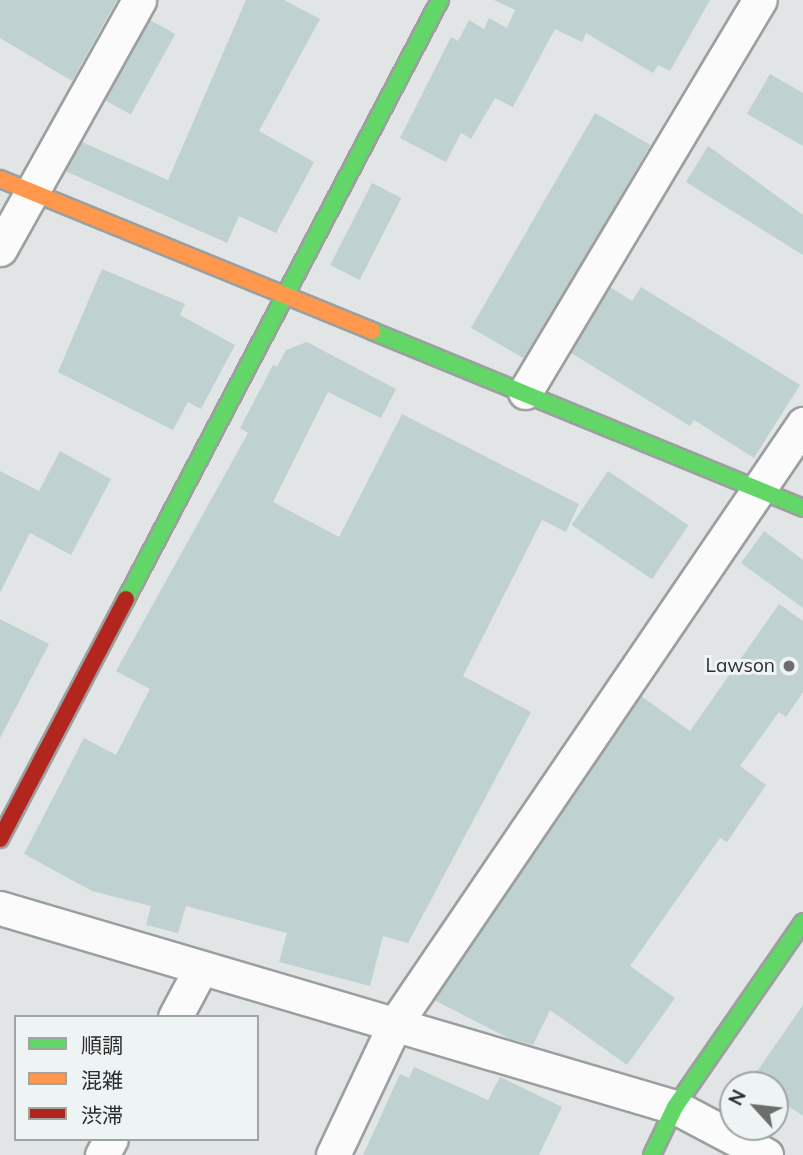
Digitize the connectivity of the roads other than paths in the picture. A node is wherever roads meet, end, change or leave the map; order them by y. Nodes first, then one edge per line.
1 (139, 0) edge
2 (440, 0) edge
3 (760, 0) edge
4 (15, 186) edge
5 (0, 249) edge
6 (284, 297) junction
7 (525, 392) junction
8 (803, 424) edge
9 (758, 489) junction
10 (803, 508) edge
11 (0, 839) edge
12 (0, 908) edge
13 (803, 922) edge
14 (201, 968) junction
15 (176, 1015) edge
16 (394, 1024) junction
17 (675, 1107) junction
18 (333, 1155) edge
19 (652, 1155) edge
20 (766, 1155) edge

1 - 4 street
2 - 6 street
3 - 7 street
4 - 5 street
4 - 6 street
6 - 7 street
6 - 11 street
7 - 9 street
8 - 9 street
9 - 10 street
9 - 16 street
12 - 14 street
13 - 17 street
14 - 15 street
14 - 16 street
16 - 17 street
16 - 18 street
17 - 19 street
17 - 20 street

